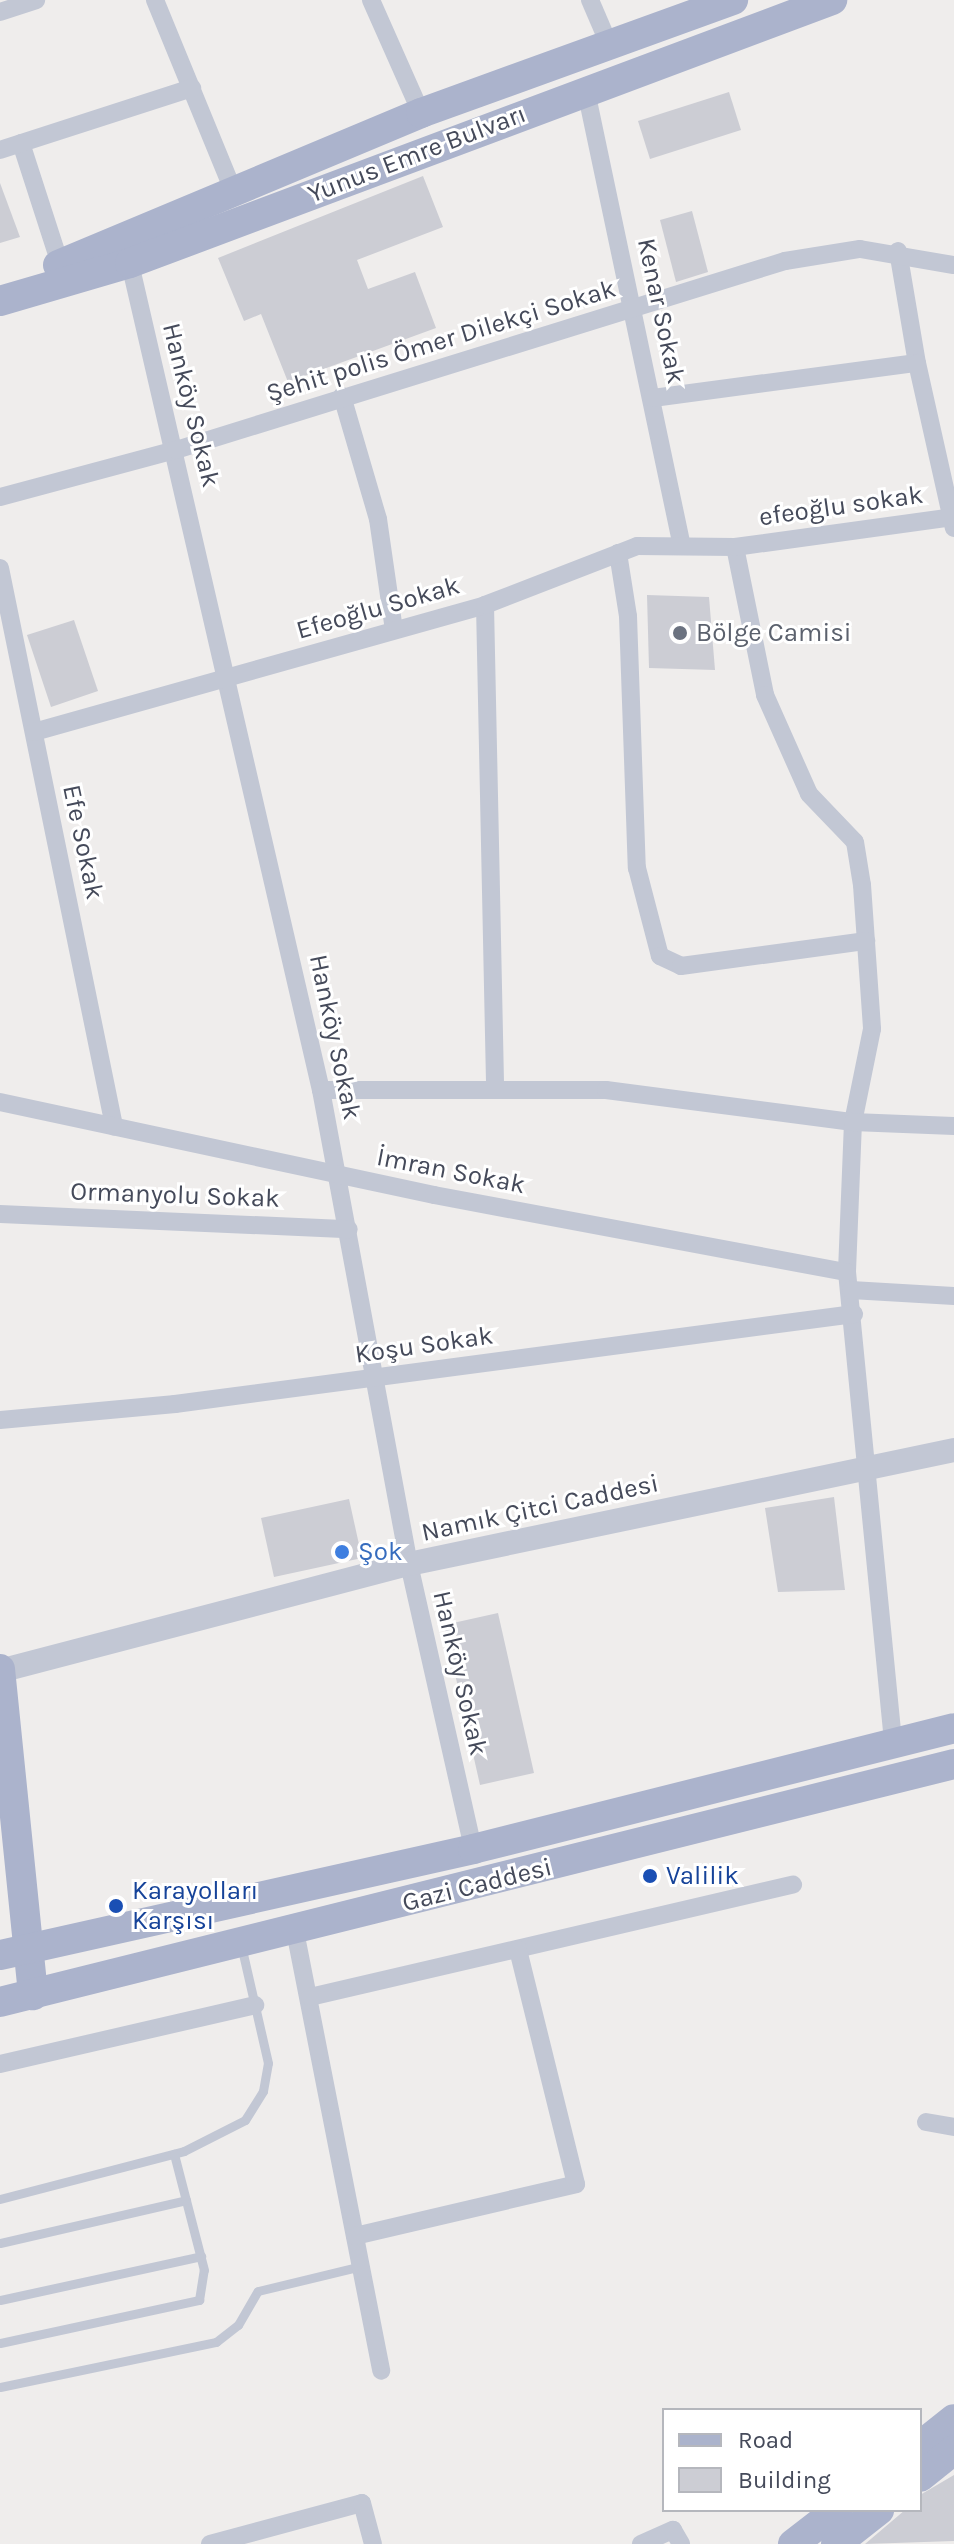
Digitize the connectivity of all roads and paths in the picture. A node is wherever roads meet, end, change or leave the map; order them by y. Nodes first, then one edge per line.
1 (36, 0) edge
2 (155, 0) edge
3 (371, 0) edge
4 (590, 0) edge
5 (733, 0) edge
6 (832, 0) edge
7 (0, 12) edge
8 (608, 42) junction
9 (192, 88) junction
10 (586, 91) junction
11 (421, 113) junction
12 (21, 143) junction
13 (0, 150) edge
14 (234, 193) junction
15 (898, 251) junction
16 (128, 252) junction
17 (60, 264) junction
18 (954, 265) edge
19 (0, 280) edge
20 (0, 301) edge
21 (635, 310) junction
22 (917, 363) junction
23 (342, 396) junction
24 (653, 398) junction
25 (176, 450) junction
26 (0, 497) edge
27 (953, 521) edge
28 (681, 541) junction
29 (735, 547) junction
30 (618, 553) junction
31 (0, 568) edge
32 (485, 605) junction
33 (394, 630) junction
34 (230, 677) junction
35 (34, 732) junction
36 (866, 941) junction
37 (495, 1089) junction
38 (321, 1090) junction
39 (0, 1102) edge
40 (853, 1122) junction
41 (114, 1126) junction
42 (954, 1126) edge
43 (337, 1174) junction
44 (0, 1214) edge
45 (349, 1229) junction
46 (849, 1281) junction
47 (954, 1296) edge
48 (854, 1314) junction
49 (380, 1377) junction
50 (0, 1420) edge
51 (954, 1450) edge
52 (870, 1469) junction
53 (409, 1564) junction
54 (0, 1670) edge
55 (954, 1728) edge
56 (893, 1742) junction
57 (954, 1764) edge
58 (473, 1849) junction
59 (793, 1885) dead end
60 (295, 1931) junction
61 (29, 1944) junction
62 (241, 1945) junction
63 (518, 1949) junction
64 (0, 1955) edge
65 (33, 1995) junction
66 (310, 1997) junction
67 (0, 2002) edge
68 (255, 2005) junction
69 (0, 2064) edge
70 (926, 2122) dead end
71 (954, 2127) edge
72 (174, 2154) junction
73 (0, 2199) edge
74 (186, 2200) junction
75 (355, 2236) junction
76 (0, 2243) edge
77 (201, 2256) junction
78 (361, 2266) junction
79 (0, 2300) edge
80 (0, 2343) edge
81 (381, 2371) dead end
82 (0, 2387) edge
83 (954, 2419) edge
84 (922, 2444) edge
85 (954, 2450) edge
86 (922, 2475) edge
87 (834, 2512) edge
88 (876, 2512) edge
89 (210, 2544) edge
90 (373, 2544) edge
91 (641, 2544) edge
92 (681, 2544) edge
93 (793, 2544) edge
94 (836, 2544) edge

1 - 7 street
2 - 9 street
3 - 11 street
4 - 8 street
5 - 8 main road, Yunus Emre Bulvarı
6 - 10 main road, Yunus Emre Bulvarı
8 - 11 main road, Yunus Emre Bulvarı
9 - 12 street
9 - 14 street
10 - 16 main road, Yunus Emre Bulvarı
10 - 21 street, Kenar Sokak
11 - 14 main road, Yunus Emre Bulvarı
12 - 13 street
12 - 17 street
14 - 16 main road, Yunus Emre Bulvarı
15 - 18 street, Şehit polis Ömer Dilekçi Sokak
15 - 21 street, Şehit polis Ömer Dilekçi Sokak
15 - 22 street
16 - 17 main road, Yunus Emre Bulvarı
16 - 20 main road, Yunus Emre Bulvarı
16 - 25 street, Hanköy Sokak
17 - 19 main road, Yunus Emre Bulvarı
21 - 23 street, Şehit polis Ömer Dilekçi Sokak
21 - 24 street, Kenar Sokak
22 - 24 street
22 - 27 street
23 - 25 street, Şehit polis Ömer Dilekçi Sokak
23 - 33 street
24 - 28 street, Kenar Sokak
25 - 26 street, Şehit polis Ömer Dilekçi Sokak
25 - 34 street, Hanköy Sokak
27 - 29 street, efeoğlu sokak
28 - 29 street, Efeoğlu Sokak
28 - 30 street, Efeoğlu Sokak
29 - 36 street
30 - 32 street, Efeoğlu Sokak
30 - 36 street
31 - 35 street, Efe Sokak
32 - 33 street, Efeoğlu Sokak
32 - 37 street
33 - 34 street, Efeoğlu Sokak
34 - 35 street, Efeoğlu Sokak
34 - 38 street, Hanköy Sokak
35 - 41 street, Efe Sokak
36 - 40 street
37 - 38 street
37 - 40 street
38 - 43 street, Hanköy Sokak
39 - 41 street, İmran Sokak
40 - 42 street
40 - 46 street
41 - 43 street, İmran Sokak
43 - 45 street, Hanköy Sokak
43 - 46 street, İmran Sokak
44 - 45 street, Ormanyolu Sokak
45 - 49 street, Hanköy Sokak
46 - 47 street, İmran Sokak
46 - 48 street
48 - 49 street, Koşu Sokak
48 - 52 street
49 - 50 street, Koşu Sokak
49 - 53 street, Hanköy Sokak
51 - 52 street, Namık Çitci Caddesi
52 - 53 street, Namık Çitci Caddesi
52 - 56 street
53 - 54 street, Namık Çitci Caddesi
53 - 58 street, Hanköy Sokak
54 - 61 main road
55 - 56 main road, Gazi Caddesi
56 - 58 main road, Gazi Caddesi
57 - 60 main road, Gazi Caddesi
58 - 61 main road, Gazi Caddesi
59 - 63 street
60 - 62 main road, Gazi Caddesi
60 - 66 street
61 - 64 main road, Gazi Caddesi
61 - 65 main road
62 - 65 main road, Gazi Caddesi
62 - 68 lane
63 - 66 street
63 - 75 street
65 - 67 main road, Gazi Caddesi
66 - 75 street
68 - 69 street
68 - 72 lane
70 - 71 street
72 - 73 lane
72 - 74 lane
74 - 76 lane
74 - 77 lane
75 - 78 street
77 - 79 lane
77 - 80 lane
78 - 81 street
78 - 82 lane
83 - 84 main road
85 - 86 main road
87 - 93 main road
88 - 94 main road
89 - 90 street
91 - 92 street

